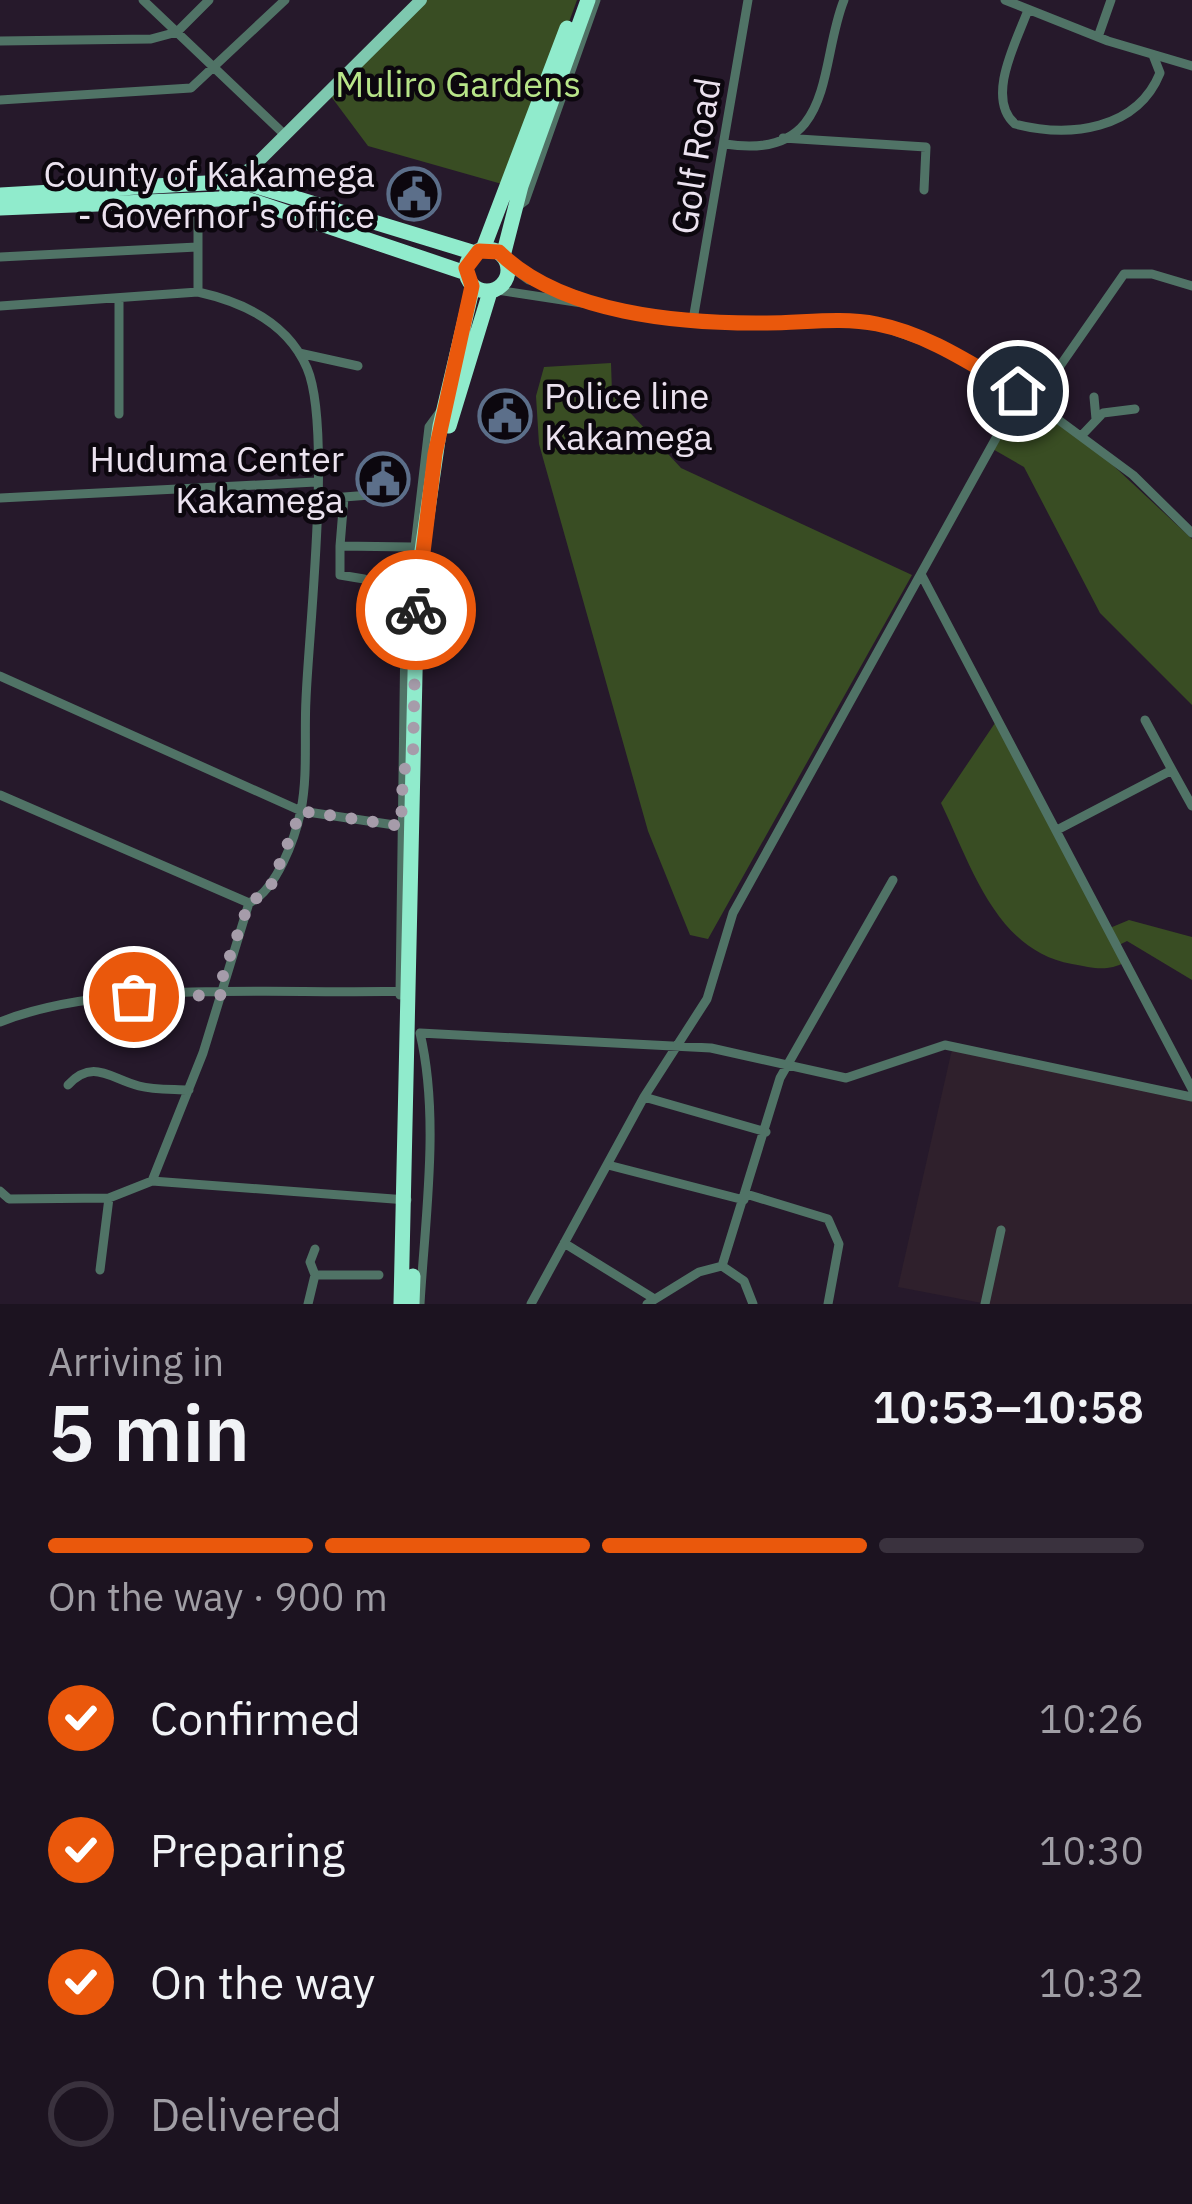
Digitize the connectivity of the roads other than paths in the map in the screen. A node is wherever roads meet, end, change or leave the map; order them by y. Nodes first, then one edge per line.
1 (143, 0) edge
2 (209, 0) edge
3 (285, 0) edge
4 (421, 0) edge
5 (578, 0) edge
6 (592, 0) edge
7 (748, 0) edge
8 (844, 0) edge
9 (1005, 0) edge
10 (1111, 0) edge
11 (1028, 10) junction
12 (178, 32) junction
13 (1098, 37) junction
14 (0, 41) edge
15 (1153, 55) junction
16 (1192, 66) edge
17 (215, 70) junction
18 (0, 100) edge
19 (285, 135) junction
20 (783, 138) junction
21 (725, 144) junction
22 (249, 183) junction
23 (226, 188) junction
24 (924, 190) dead end
25 (127, 194) junction
26 (0, 195) edge
27 (198, 197) junction
28 (55, 198) junction
29 (0, 208) edge
30 (416, 244) junction
31 (197, 247) junction
32 (479, 251) junction
33 (0, 257) edge
34 (506, 260) junction
35 (469, 280) junction
36 (1192, 286) edge
37 (494, 291) junction
38 (198, 292) junction
39 (118, 298) junction
40 (0, 306) edge
41 (619, 307) junction
42 (693, 320) junction
43 (299, 353) junction
44 (358, 366) dead end
45 (1023, 396) junction
46 (1094, 398) dead end
47 (1135, 409) dead end
48 (443, 410) junction
49 (119, 414) dead end
50 (1096, 419) junction
51 (1083, 434) junction
52 (316, 482) junction
53 (370, 495) dead end
54 (0, 498) edge
55 (1192, 533) edge
56 (340, 546) junction
57 (412, 547) junction
58 (922, 576) junction
59 (364, 579) dead end
60 (0, 676) edge
61 (1145, 720) dead end
62 (413, 755) junction
63 (1172, 770) junction
64 (403, 772) junction
65 (0, 795) edge
66 (1192, 806) edge
67 (301, 811) junction
68 (401, 826) junction
69 (1058, 830) junction
70 (893, 880) dead end
71 (249, 903) junction
72 (400, 991) junction
73 (223, 995) junction
74 (0, 1022) edge
75 (420, 1033) junction
76 (677, 1046) junction
77 (788, 1066) junction
78 (68, 1085) dead end
79 (189, 1090) junction
80 (1192, 1093) edge
81 (644, 1097) junction
82 (766, 1132) junction
83 (608, 1165) junction
84 (152, 1181) junction
85 (0, 1191) edge
86 (745, 1197) junction
87 (109, 1198) junction
88 (403, 1199) junction
89 (1001, 1230) dead end
90 (564, 1243) junction
91 (315, 1249) dead end
92 (722, 1266) junction
93 (100, 1270) dead end
94 (315, 1275) junction
95 (379, 1275) dead end
96 (650, 1301) edge
97 (308, 1304) edge
98 (401, 1304) edge
99 (416, 1304) edge
100 (531, 1304) edge
101 (753, 1304) edge
102 (828, 1304) edge
103 (986, 1304) edge

1 - 12 street
2 - 12 street
3 - 17 street
4 - 19 main road
5 - 32 highway
6 - 34 highway
7 - 21 street, Golf Road
8 - 20 street
9 - 11 street
10 - 13 street
11 - 13 street
11 - 15 street
12 - 14 street
12 - 17 street
13 - 15 street
15 - 16 street
17 - 18 street
17 - 19 street
19 - 22 main road
20 - 21 street
20 - 24 street
21 - 42 street, Golf Road
22 - 23 highway
22 - 23 main road
22 - 30 highway
23 - 25 highway
23 - 27 highway
25 - 27 highway
25 - 28 highway
26 - 28 highway
27 - 31 street
28 - 29 highway
30 - 32 highway
30 - 35 highway
31 - 33 street
31 - 38 street
32 - 34 highway
32 - 35 highway
34 - 37 highway
34 - 41 street
35 - 37 highway
35 - 48 highway
36 - 45 street
37 - 41 street
37 - 75 highway
38 - 39 street
38 - 43 street
39 - 40 street
39 - 49 street
41 - 42 street
42 - 45 street
43 - 44 street
43 - 52 street
45 - 51 street
45 - 58 street
46 - 50 street
47 - 50 street
48 - 57 street
48 - 62 highway
50 - 51 street
51 - 55 street
52 - 54 street
52 - 67 street
53 - 56 street
56 - 57 street
56 - 59 street
57 - 64 street
58 - 69 street
58 - 76 street
60 - 67 street
61 - 63 street
62 - 64 street
62 - 88 highway
63 - 66 street
63 - 69 street
64 - 68 street
65 - 71 street
67 - 68 street
67 - 71 street
68 - 72 street
69 - 80 street
70 - 77 street
71 - 73 street
72 - 73 street
72 - 88 street
73 - 74 street
73 - 79 street
75 - 76 street
75 - 99 highway
76 - 77 street
76 - 81 street
77 - 80 street
77 - 82 street
78 - 79 street
79 - 84 street
81 - 82 street
81 - 83 street
82 - 86 street
83 - 86 street
83 - 90 street
84 - 87 street
84 - 88 street
85 - 87 street
86 - 92 street
86 - 102 street
87 - 93 street
88 - 98 highway
89 - 103 street
90 - 96 street
90 - 100 street
91 - 94 street
92 - 96 street
92 - 101 street
94 - 95 street
94 - 97 street

